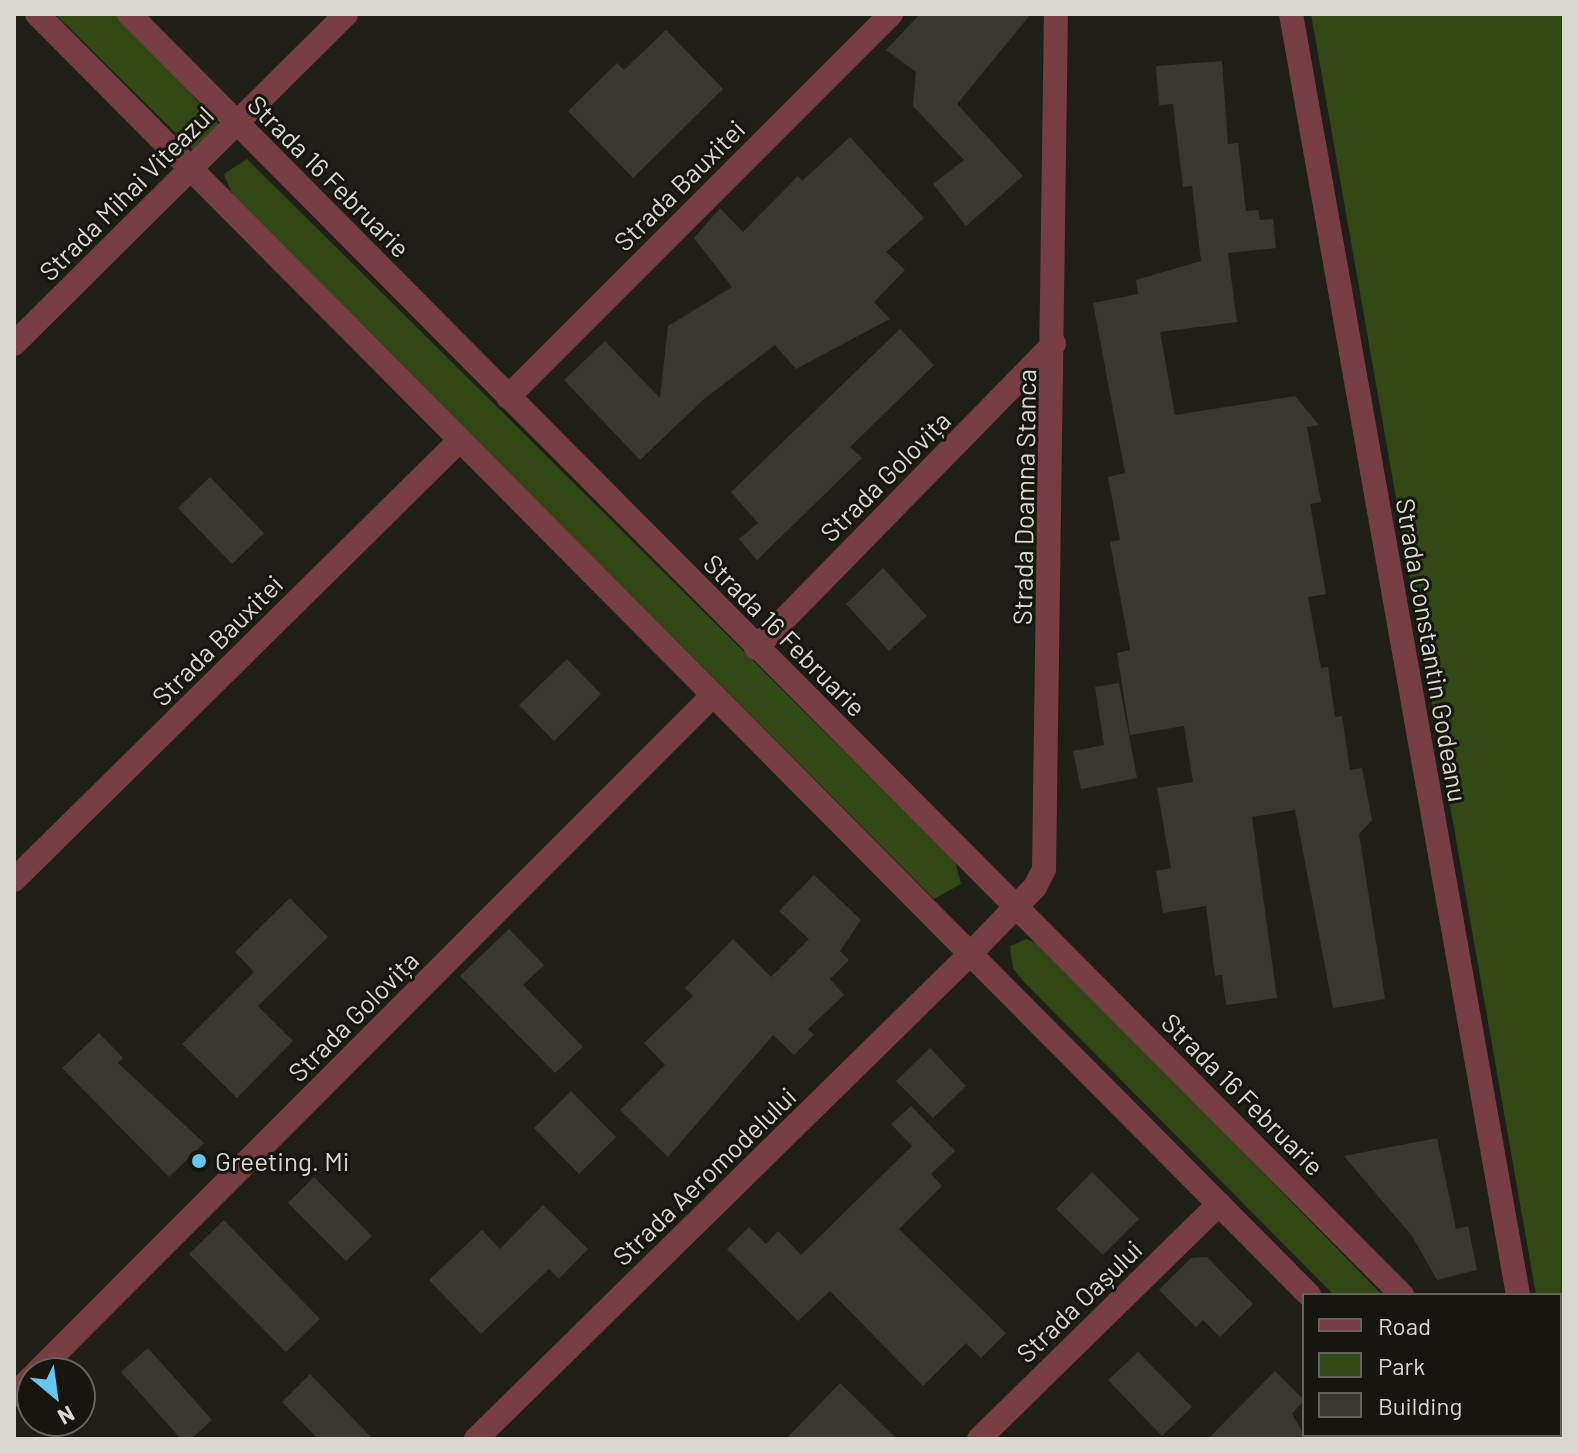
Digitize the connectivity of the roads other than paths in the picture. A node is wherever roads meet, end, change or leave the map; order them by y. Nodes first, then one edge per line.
1 (37, 14) edge
2 (129, 14) edge
3 (346, 14) edge
4 (891, 14) edge
5 (1056, 14) edge
6 (1291, 14) edge
7 (237, 123) junction
8 (193, 167) junction
9 (14, 344) edge
10 (1054, 344) junction
11 (508, 397) junction
12 (459, 441) junction
13 (756, 648) junction
14 (710, 698) junction
15 (14, 880) edge
16 (1018, 905) junction
17 (971, 953) junction
18 (1219, 1204) junction
19 (1307, 1293) edge
20 (1400, 1293) edge
21 (1518, 1293) edge
22 (52, 1357) edge
23 (476, 1439) edge
24 (979, 1439) edge

1 - 8 street
2 - 7 street, Strada 16 Februarie
3 - 7 street, Strada Mihai Viteazul
4 - 11 street, Strada Bauxitei
5 - 10 street, Strada Doamna Stanca
6 - 21 street, Strada Constantin Godeanu
7 - 8 street, Strada Mihai Viteazul
7 - 11 street, Strada 16 Februarie
8 - 9 street, Strada Mihai Viteazul
8 - 12 street
10 - 13 street, Strada Golovița
10 - 16 street, Strada Doamna Stanca
11 - 13 street, Strada 16 Februarie
12 - 14 street
12 - 15 street, Strada Bauxitei
13 - 16 street, Strada 16 Februarie
14 - 17 street
14 - 22 street, Strada Golovița
16 - 17 street, Strada Doamna Stanca
16 - 20 street, Strada 16 Februarie
17 - 18 street
17 - 23 street, Strada Aeromodelului
18 - 19 street
18 - 24 street, Strada Oașului

